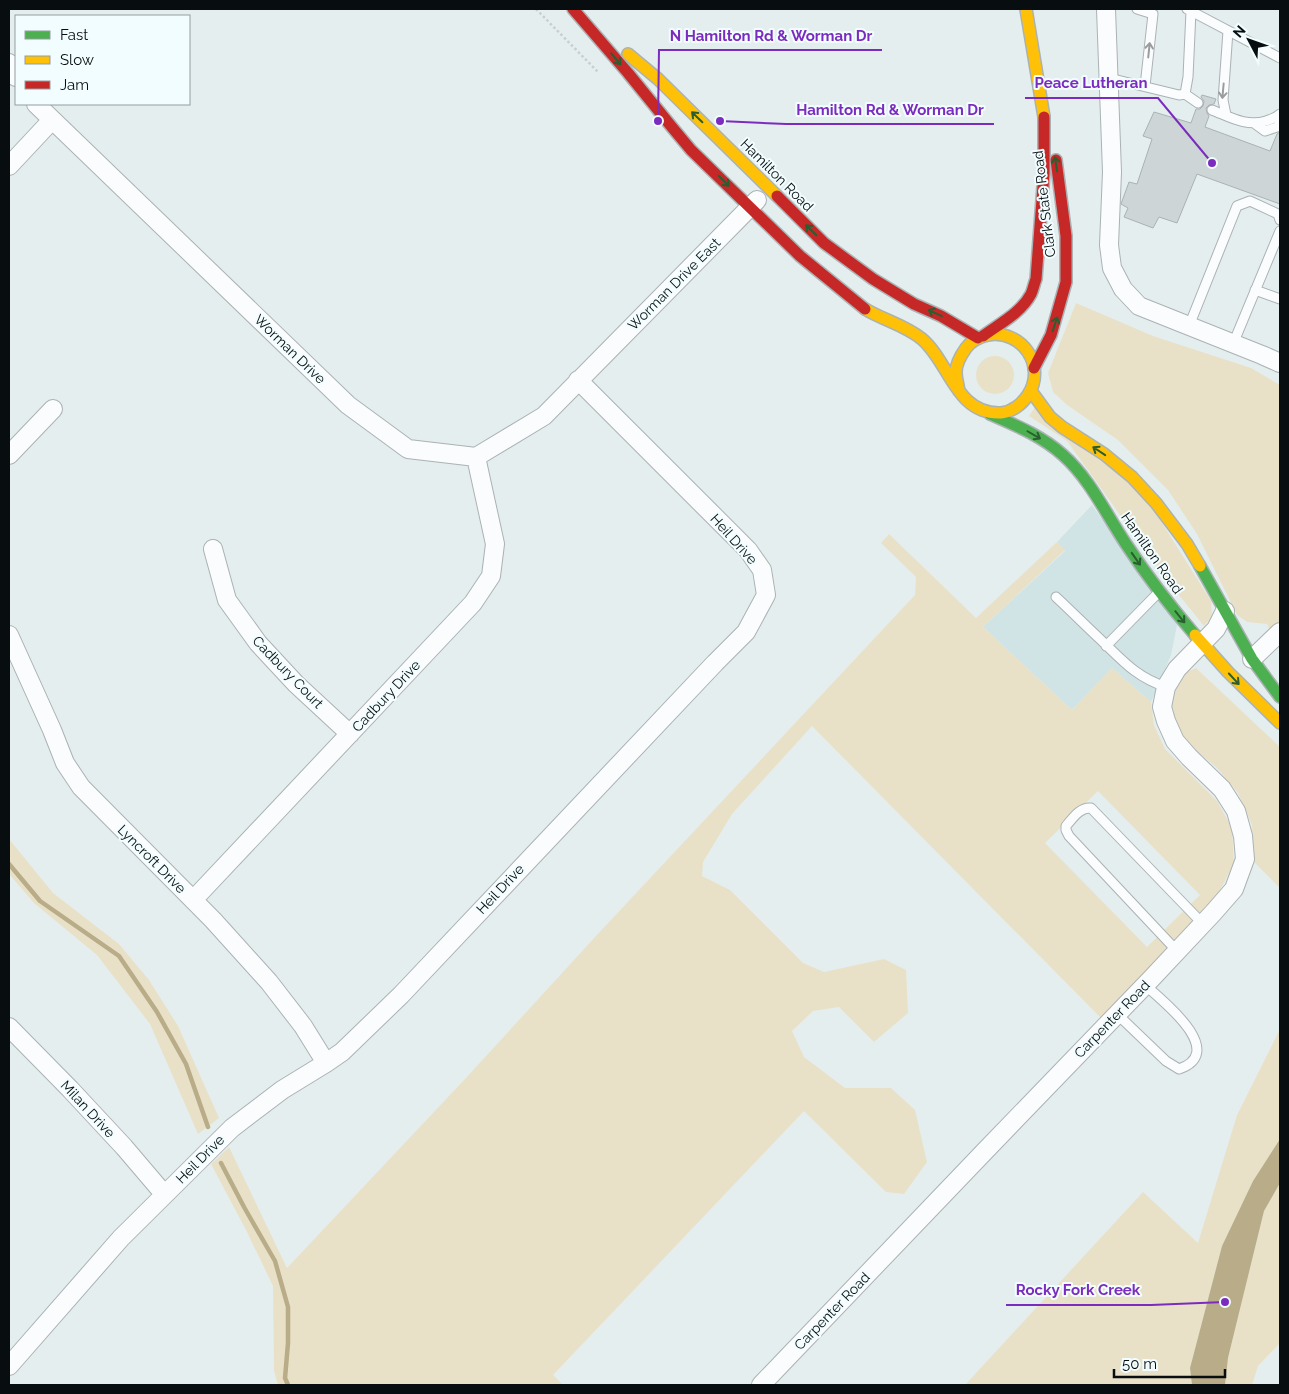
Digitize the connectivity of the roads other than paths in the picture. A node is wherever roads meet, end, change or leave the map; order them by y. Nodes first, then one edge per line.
1 (573, 9) edge
2 (1026, 9) edge
3 (1106, 9) edge
4 (1137, 9) edge
5 (1189, 10) edge
6 (1228, 31) junction
7 (1280, 58) edge
8 (9, 63) edge
9 (15, 75) edge
10 (1109, 78) junction
11 (1145, 86) junction
12 (1186, 94) junction
13 (1198, 103) dead end
14 (37, 105) edge
15 (1212, 110) dead end
16 (1280, 114) edge
17 (1226, 115) junction
18 (52, 120) junction
19 (1044, 120) junction
20 (1254, 123) junction
21 (1280, 124) edge
22 (9, 166) edge
23 (769, 188) junction
24 (1043, 190) junction
25 (750, 207) junction
26 (1280, 220) edge
27 (1280, 231) edge
28 (1255, 290) junction
29 (843, 291) junction
30 (1280, 299) edge
31 (1189, 326) junction
32 (1002, 334) junction
33 (980, 337) junction
34 (1233, 344) junction
35 (1280, 363) edge
36 (956, 365) junction
37 (1034, 370) junction
38 (578, 380) junction
39 (1030, 391) junction
40 (959, 392) junction
41 (1056, 406) dead end
42 (54, 409) dead end
43 (990, 414) junction
44 (1090, 432) dead end
45 (9, 455) edge
46 (476, 457) junction
47 (214, 549) dead end
48 (1159, 591) junction
49 (1056, 597) dead end
50 (1221, 603) junction
51 (1280, 632) edge
52 (9, 635) edge
53 (1202, 642) junction
54 (1106, 646) junction
55 (1252, 659) junction
56 (1166, 687) junction
57 (1280, 697) edge
58 (1280, 723) edge
59 (350, 734) junction
60 (193, 900) junction
61 (1203, 924) junction
62 (1177, 951) junction
63 (1145, 985) junction
64 (1117, 1014) junction
65 (9, 1027) edge
66 (326, 1063) junction
67 (164, 1194) junction
68 (11, 1359) edge
69 (761, 1385) edge

23 -> 1 main road, Hamilton Road
1 -> 25 main road, Hamilton Road
2 - 19 main road, Clark State Road
3 - 10 street
11 -> 4 lane
5 - 6 lane
5 - 12 lane
6 - 7 lane
6 -> 17 lane
8 - 9 street
10 - 11 lane
10 - 31 street
11 - 12 lane
12 - 13 lane
14 - 18 street, Worman Drive
15 - 17 lane
16 - 20 lane
17 - 20 lane
18 - 22 street
18 - 46 street, Worman Drive
19 - 24 main road, Clark State Road
37 -> 19 main road, Clark State Road
20 - 21 lane
23 - 25 street, Worman Drive East
33 -> 23 main road, Hamilton Road
24 - 32 main road, Clark State Road
24 - 33 main road, Clark State Road
25 - 29 main road, Hamilton Road
25 - 38 street, Worman Drive East
26 - 31 lane
27 - 28 lane
28 - 30 lane
28 - 34 lane
29 - 36 main road
29 - 40 main road, Hamilton Road
31 - 34 street
32 - 33 main road
32 - 37 main road
33 - 36 main road
34 - 35 street
36 - 40 main road
37 - 39 main road
37 - 41 main road
38 - 46 street
38 - 66 street, Heil Drive
39 - 43 main road
50 -> 39 main road
40 - 43 main road
42 - 45 street
43 -> 48 main road, Hamilton Road
44 - 50 main road
46 - 59 street, Cadbury Drive
47 - 59 street, Cadbury Court
48 -> 53 main road, Hamilton Road
48 - 54 lane
49 - 54 lane
50 - 53 street, Carpenter Road
50 - 55 main road
51 - 55 street
52 - 60 street, Lyncroft Drive
53 - 56 street, Carpenter Road
53 -> 58 main road, Hamilton Road
54 - 56 lane
55 - 57 main road
56 - 61 street, Carpenter Road
59 - 60 street, Cadbury Drive
60 - 66 street, Lyncroft Drive
61 - 62 street, Carpenter Road
61 - 62 lane
62 - 63 street, Carpenter Road
63 - 64 street, Carpenter Road
63 - 64 lane
64 - 69 street, Carpenter Road
65 - 67 street, Milan Drive
66 - 67 street, Heil Drive
67 - 68 street, Heil Drive

